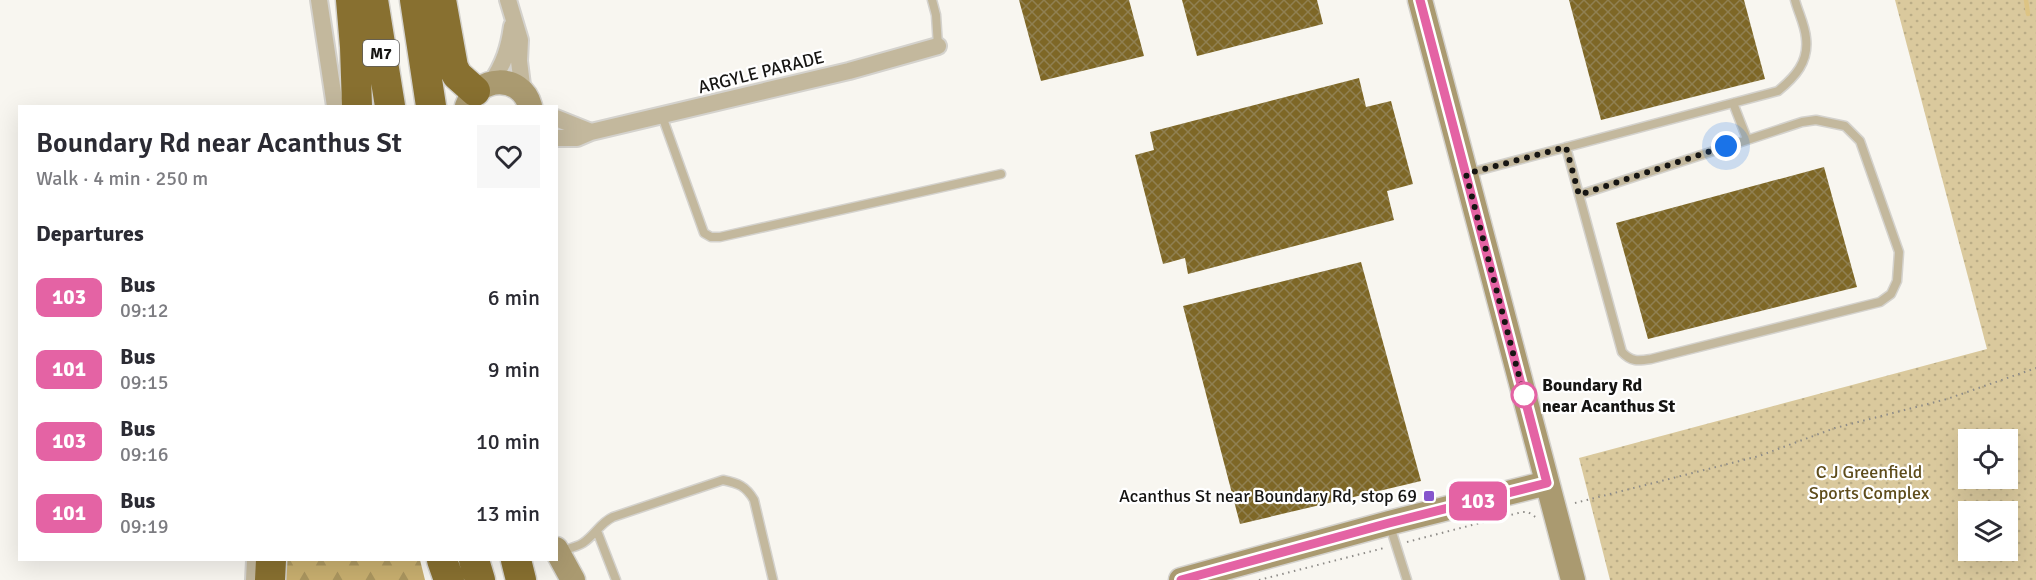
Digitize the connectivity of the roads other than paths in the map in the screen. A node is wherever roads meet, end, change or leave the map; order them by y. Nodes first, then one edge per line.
1 (319, 0) edge
2 (351, 0) edge
3 (373, 0) edge
4 (415, 0) edge
5 (441, 0) edge
6 (932, 0) edge
7 (1420, 0) edge
8 (1795, 0) edge
9 (510, 8) edge
10 (938, 46) joint
11 (478, 93) edge
12 (530, 102) edge
13 (1733, 103) junction
14 (335, 105) edge
15 (357, 105) edge
16 (390, 105) edge
17 (431, 105) edge
18 (662, 116) junction
19 (558, 119) edge
20 (591, 132) junction
21 (558, 138) edge
22 (1747, 139) junction
23 (1566, 147) junction
24 (1001, 174) dead end
25 (1466, 174) junction
26 (1579, 195) junction
27 (1547, 483) junction
28 (597, 531) junction
29 (1393, 534) junction
30 (558, 551) edge
31 (558, 553) edge
32 (255, 561) edge
33 (271, 561) edge
34 (442, 561) edge
35 (474, 561) edge
36 (516, 561) edge
37 (254, 580) edge
38 (270, 580) edge
39 (449, 580) edge
40 (480, 580) edge
41 (521, 580) edge
42 (573, 580) edge
43 (616, 580) edge
44 (773, 580) edge
45 (1181, 580) edge
46 (1407, 580) edge
47 (1573, 580) edge

1 - 14 street
2 - 15 highway
3 - 16 highway, M7
4 - 17 highway, M7
5 - 11 highway
6 - 10 lane
7 - 25 street
8 - 13 lane
9 - 11 street
9 - 12 street
10 - 18 street, ARGYLE PARADE
11 - 12 street
13 - 22 lane
13 - 23 lane
18 - 20 street, ARGYLE PARADE
18 - 24 lane
19 - 20 street
20 - 21 street, ARGYLE PARADE
22 - 26 lane
22 - 26 lane
23 - 25 lane
23 - 26 lane
25 - 27 street
27 - 29 street
27 - 47 street
28 - 30 lane
28 - 43 lane
28 - 44 lane
29 - 45 street
29 - 46 lane
31 - 42 street
32 - 37 street
33 - 38 highway
34 - 39 highway
35 - 40 highway
36 - 41 highway

